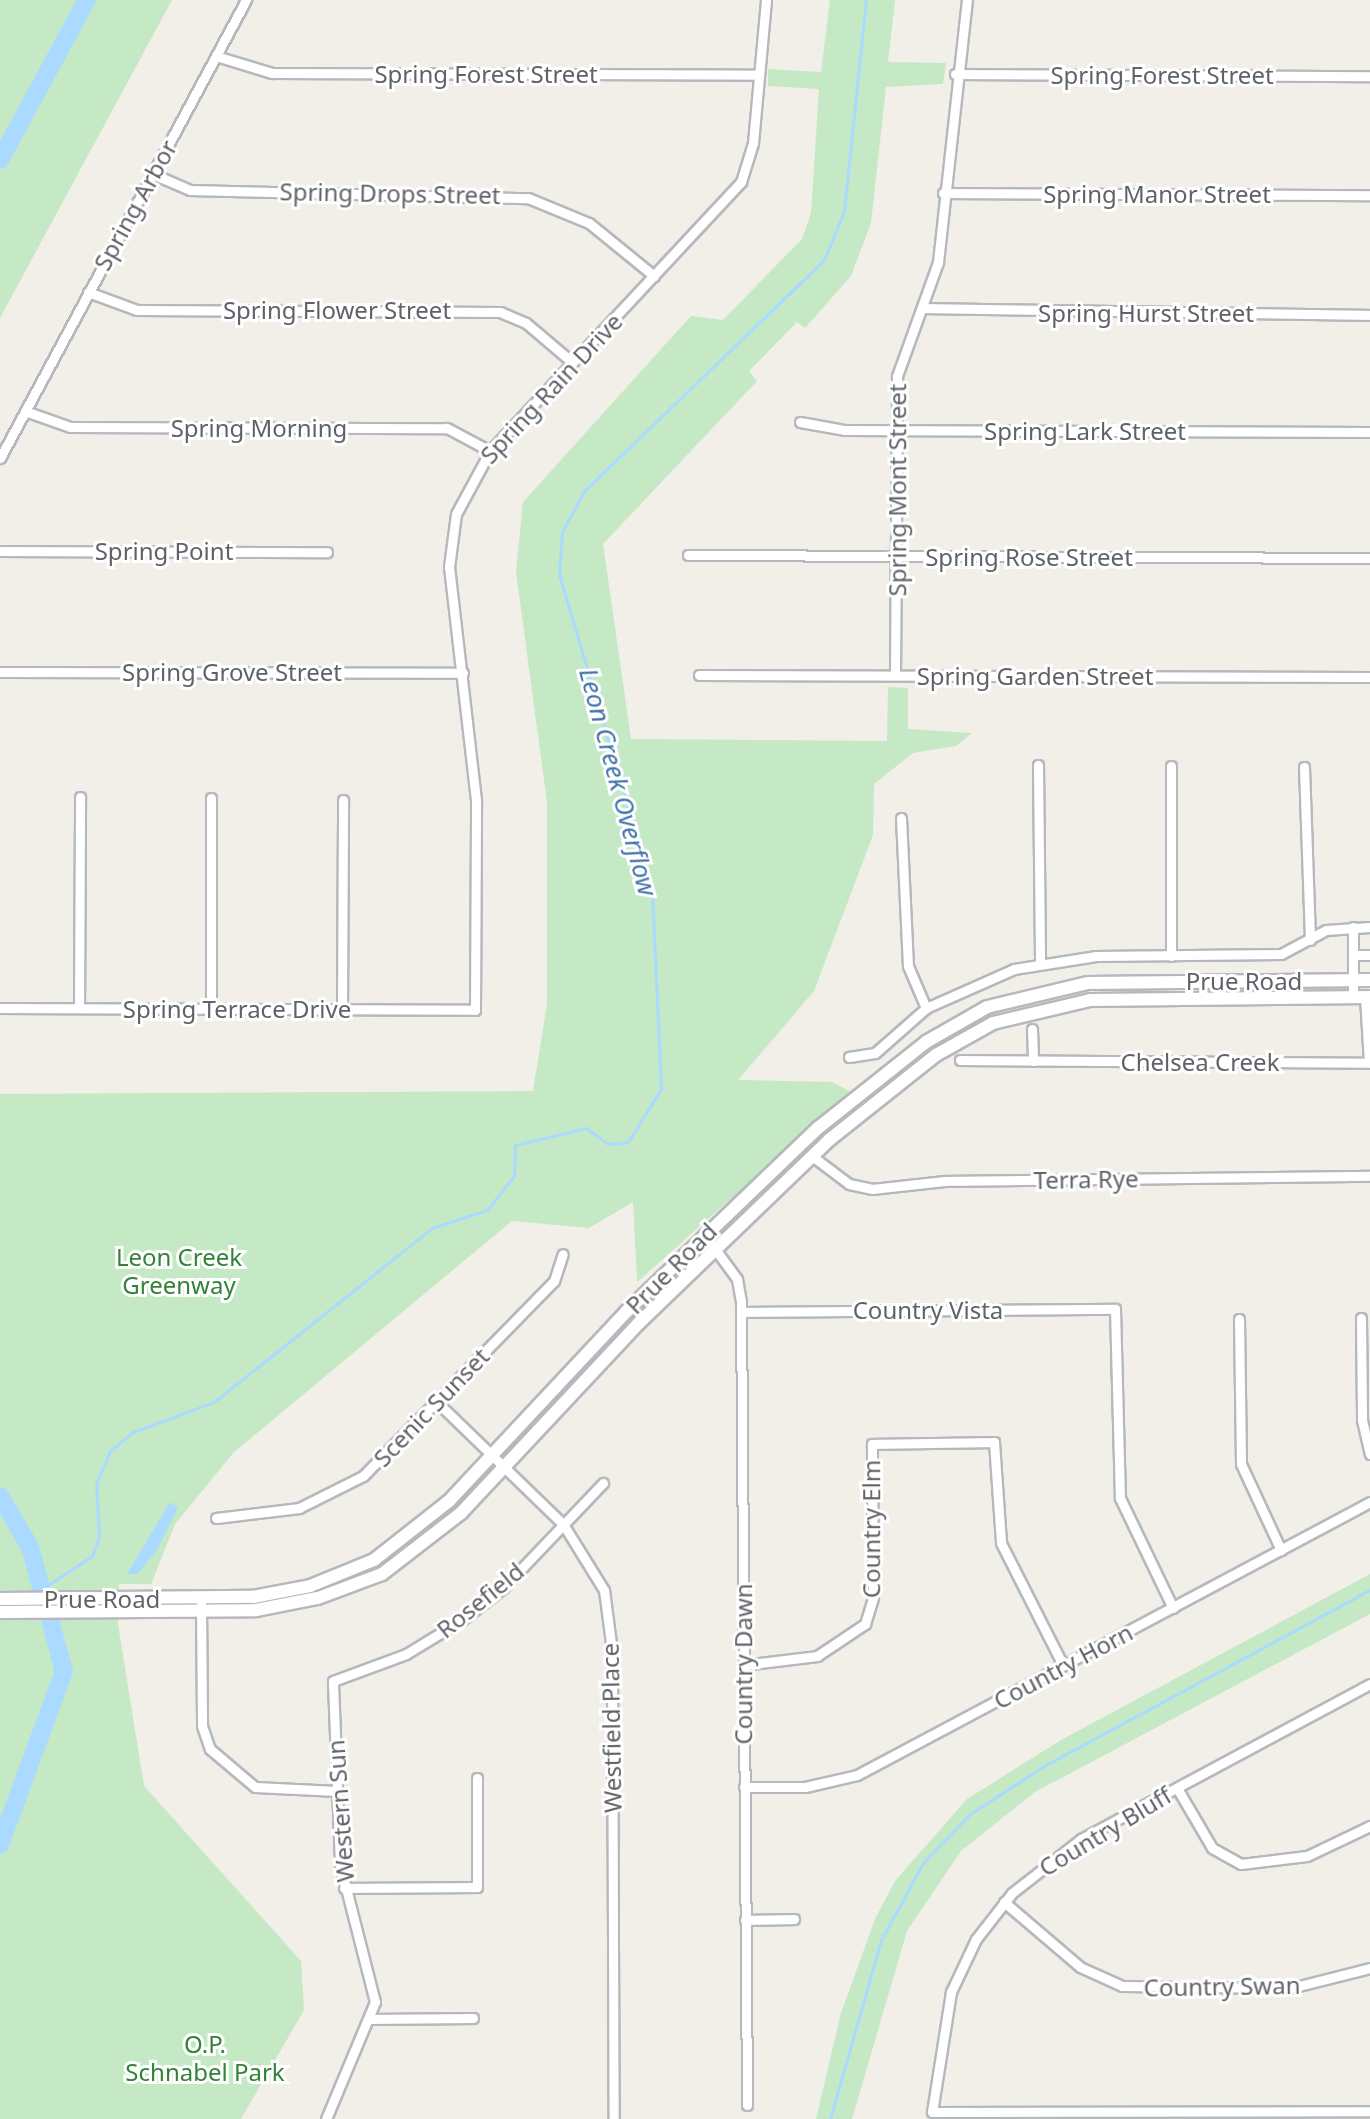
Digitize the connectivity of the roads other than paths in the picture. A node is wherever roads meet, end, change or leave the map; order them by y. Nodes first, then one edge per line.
1 (246, 0) edge
2 (766, 0) edge
3 (967, 0) edge
4 (216, 56) junction
5 (955, 74) junction
6 (759, 75) junction
7 (1370, 76) edge
8 (153, 174) junction
9 (943, 193) junction
10 (1370, 195) edge
11 (654, 276) junction
12 (88, 292) junction
13 (924, 308) junction
14 (1370, 315) edge
15 (572, 362) junction
16 (25, 411) junction
17 (800, 422) dead end
18 (897, 431) junction
19 (1370, 432) edge
20 (490, 451) junction
21 (0, 458) edge
22 (0, 551) edge
23 (327, 552) dead end
24 (688, 555) dead end
25 (898, 556) junction
26 (1370, 558) edge
27 (0, 672) edge
28 (463, 673) junction
29 (699, 675) dead end
30 (895, 675) junction
31 (1370, 677) edge
32 (1038, 765) dead end
33 (1171, 766) dead end
34 (1304, 767) dead end
35 (80, 797) dead end
36 (211, 798) dead end
37 (343, 800) dead end
38 (901, 818) dead end
39 (1353, 927) junction
40 (1370, 927) edge
41 (1310, 940) junction
42 (1353, 955) junction
43 (1370, 955) edge
44 (1171, 956) junction
45 (1040, 963) junction
46 (1353, 980) junction
47 (1370, 980) edge
48 (1088, 983) junction
49 (1363, 997) edge
50 (1090, 1000) junction
51 (0, 1008) edge
52 (79, 1008) junction
53 (926, 1008) junction
54 (211, 1009) junction
55 (342, 1009) junction
56 (475, 1010) joint
57 (1032, 1029) dead end
58 (849, 1057) dead end
59 (960, 1060) dead end
60 (1033, 1061) junction
61 (1368, 1063) edge
62 (812, 1156) junction
63 (1370, 1176) edge
64 (704, 1234) junction
65 (716, 1245) junction
66 (563, 1254) dead end
67 (741, 1312) junction
68 (1361, 1318) dead end
69 (1239, 1319) dead end
70 (438, 1403) junction
71 (1370, 1454) edge
72 (492, 1457) junction
73 (504, 1468) junction
74 (603, 1483) dead end
75 (1370, 1502) edge
76 (216, 1518) dead end
77 (563, 1524) junction
78 (1281, 1550) junction
79 (0, 1599) edge
80 (111, 1605) junction
81 (201, 1605) junction
82 (1173, 1608) junction
83 (0, 1612) edge
84 (743, 1665) junction
85 (1063, 1665) junction
86 (333, 1681) joint
87 (1370, 1684) edge
88 (477, 1778) dead end
89 (744, 1787) junction
90 (1177, 1788) junction
91 (337, 1791) junction
92 (1370, 1826) edge
93 (344, 1888) junction
94 (1004, 1902) junction
95 (794, 1919) dead end
96 (745, 1920) junction
97 (1370, 1968) edge
98 (473, 2018) dead end
99 (371, 2019) junction
100 (747, 2105) dead end
101 (1370, 2111) edge
102 (326, 2119) edge
103 (614, 2119) edge

1 - 4 street, Spring Arbor
2 - 6 street, Spring Rain Drive
3 - 5 street, Spring Mont Street
4 - 6 street, Spring Forest Street
4 - 8 street, Spring Arbor
5 - 7 street, Spring Forest Street
5 - 9 street, Spring Mont Street
6 - 11 street, Spring Rain Drive
8 - 11 street, Spring Drops Street
8 - 12 street, Spring Arbor
9 - 10 street, Spring Manor Street
9 - 13 street, Spring Mont Street
11 - 15 street, Spring Rain Drive
12 - 15 street, Spring Flower Street
12 - 16 street, Spring Arbor
13 - 14 street, Spring Hurst Street
13 - 18 street, Spring Mont Street
15 - 20 street, Spring Rain Drive
16 - 20 street, Spring Morning
16 - 21 street, Spring Arbor
17 - 18 street, Spring Lark Street
18 - 19 street, Spring Lark Street
18 - 25 street, Spring Mont Street
20 - 28 street, Spring Rain Drive
22 - 23 street, Spring Point
24 - 25 street, Spring Rose Street
25 - 26 street, Spring Rose Street
25 - 30 street, Spring Mont Street
27 - 28 street, Spring Grove Street
28 - 56 street, Spring Rain Drive
29 - 30 street, Spring Garden Street
30 - 31 street, Spring Garden Street
32 - 45 street
33 - 44 street
34 - 41 street
35 - 52 street
36 - 54 street
37 - 55 street
38 - 53 street
39 - 40 street
39 - 41 street
39 - 42 street, Chelsea Creek
41 - 44 street
42 - 43 street
42 - 46 street, Chelsea Creek
44 - 45 street
45 - 53 street
46 - 47 main road, Prue Road
46 - 48 main road, Prue Road
46 - 49 street, Chelsea Creek
48 - 50 main road
48 - 64 main road, Prue Road
49 - 50 main road, Prue Road
49 - 61 street, Chelsea Creek
50 - 62 main road, Prue Road
51 - 52 street, Spring Terrace Drive
52 - 54 street, Spring Terrace Drive
53 - 58 street
54 - 55 street, Spring Terrace Drive
55 - 56 street, Spring Terrace Drive
57 - 60 street
59 - 60 street, Chelsea Creek
60 - 61 street, Chelsea Creek
62 - 63 street, Terra Rye
62 - 65 main road, Prue Road
64 - 65 street, Country Dawn
64 - 72 main road, Prue Road
65 - 67 street, Country Dawn
65 - 73 main road, Prue Road
66 - 70 street, Scenic Sunset
67 - 82 street, Country Vista
67 - 84 street, Country Dawn
68 - 71 street
69 - 78 street
70 - 72 street, Westfield Place
70 - 76 street, Scenic Sunset
72 - 73 street, Westfield Place
72 - 81 main road, Prue Road
73 - 77 street, Westfield Place
73 - 81 main road, Prue Road
74 - 77 street, Rosefield
75 - 78 street, Country Horn
77 - 86 street, Rosefield
77 - 103 street, Westfield Place
78 - 82 street, Country Horn
79 - 80 main road, Prue Road
80 - 81 main road, Prue Road
80 - 83 main road, Prue Road
81 - 91 street
82 - 85 street, Country Horn
84 - 85 street, Country Elm
84 - 89 street, Country Dawn
85 - 89 street, Country Horn
86 - 91 street, Western Sun
87 - 90 street, Country Bluff
88 - 93 street
89 - 96 street, Country Dawn
90 - 92 street
90 - 94 street, Country Bluff
91 - 93 street, Western Sun
93 - 99 street, Western Sun
94 - 97 street, Country Swan
94 - 101 street, Country Bluff
95 - 96 street
96 - 100 street, Country Dawn
98 - 99 street
99 - 102 street, Western Sun

